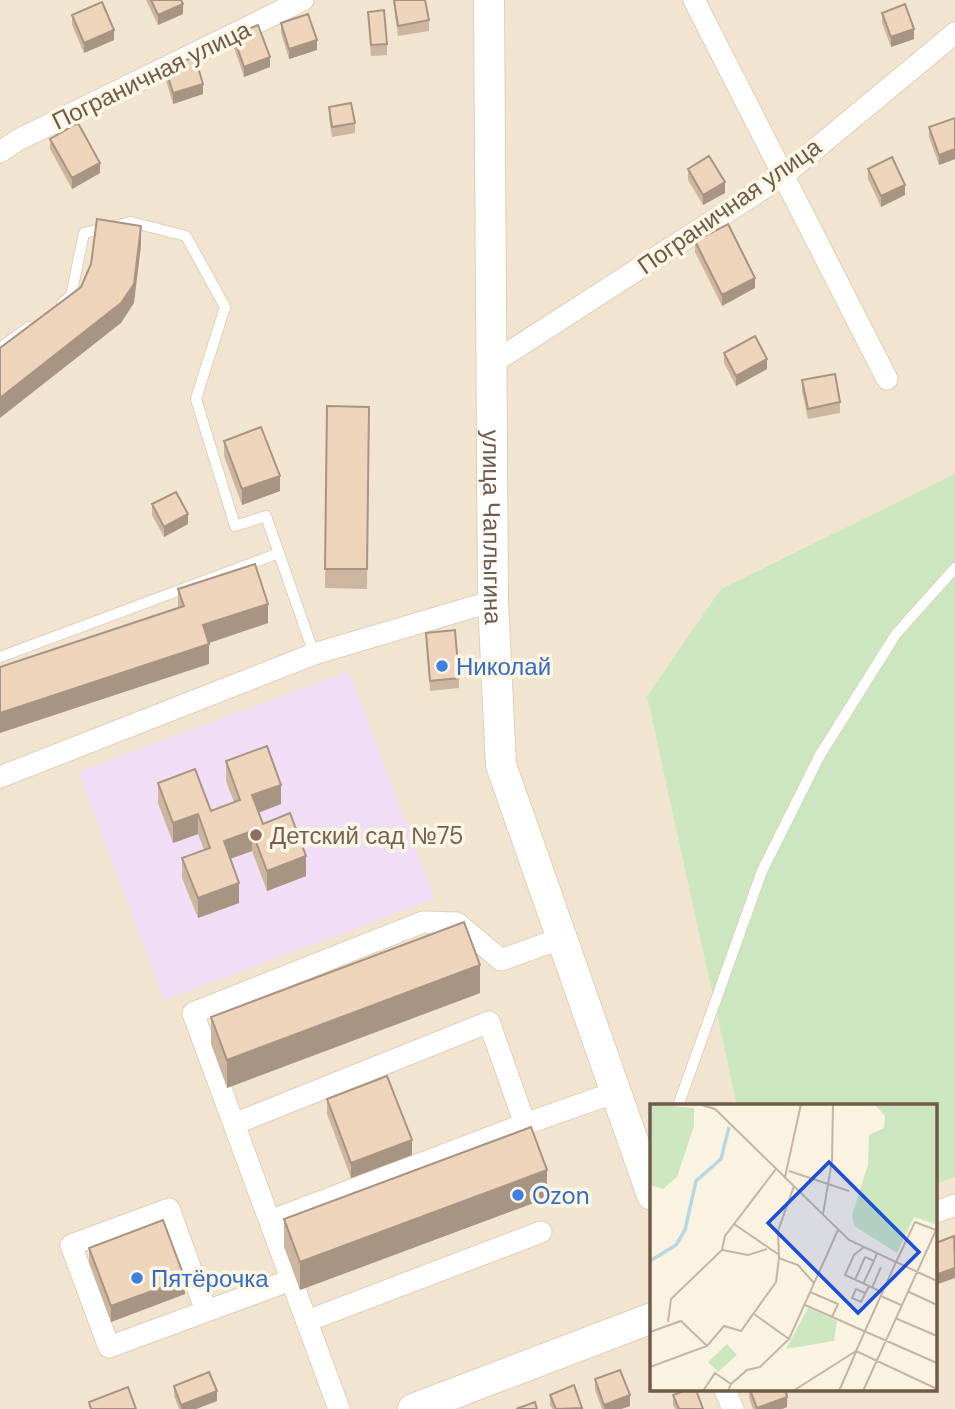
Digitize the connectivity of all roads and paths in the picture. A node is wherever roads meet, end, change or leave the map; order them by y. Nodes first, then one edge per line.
1 (303, 0) edge
2 (489, 0) edge
3 (694, 0) edge
4 (955, 33) edge
5 (0, 152) edge
6 (784, 175) junction
7 (51, 310) edge
8 (41, 318) edge
9 (0, 348) edge
10 (491, 364) junction
11 (887, 379) dead end
12 (279, 553) junction
13 (955, 568) edge
14 (493, 601) junction
15 (314, 654) junction
16 (0, 657) edge
17 (0, 777) edge
18 (562, 938) junction
19 (616, 1092) junction
20 (679, 1104) edge
21 (234, 1124) junction
22 (525, 1124) junction
23 (650, 1183) edge
24 (955, 1205) edge
25 (937, 1212) edge
26 (270, 1221) junction
27 (541, 1232) dead end
28 (291, 1280) junction
29 (206, 1311) junction
30 (650, 1319) edge
31 (307, 1321) junction
32 (726, 1392) edge
33 (339, 1409) edge
34 (413, 1409) edge
35 (733, 1409) edge

1 - 5 street, Пограничная улица
2 - 10 main road, улица Чаплыгина
3 - 6 street
4 - 6 street, Пограничная улица
6 - 10 street, Пограничная улица
6 - 11 street
7 - 12 lane
8 - 9 lane
10 - 14 main road, улица Чаплыгина
12 - 15 lane
12 - 16 lane
13 - 20 lane
14 - 15 street
14 - 18 main road, улица Чаплыгина
15 - 17 street
18 - 19 main road, улица Чаплыгина
18 - 21 street
19 - 22 street
19 - 23 main road, улица Чаплыгина
21 - 22 street
21 - 26 street
22 - 26 street
24 - 25 street
26 - 28 street
27 - 31 street
28 - 29 street
28 - 31 street
29 - 29 street
30 - 34 main road
31 - 33 street
32 - 35 street

